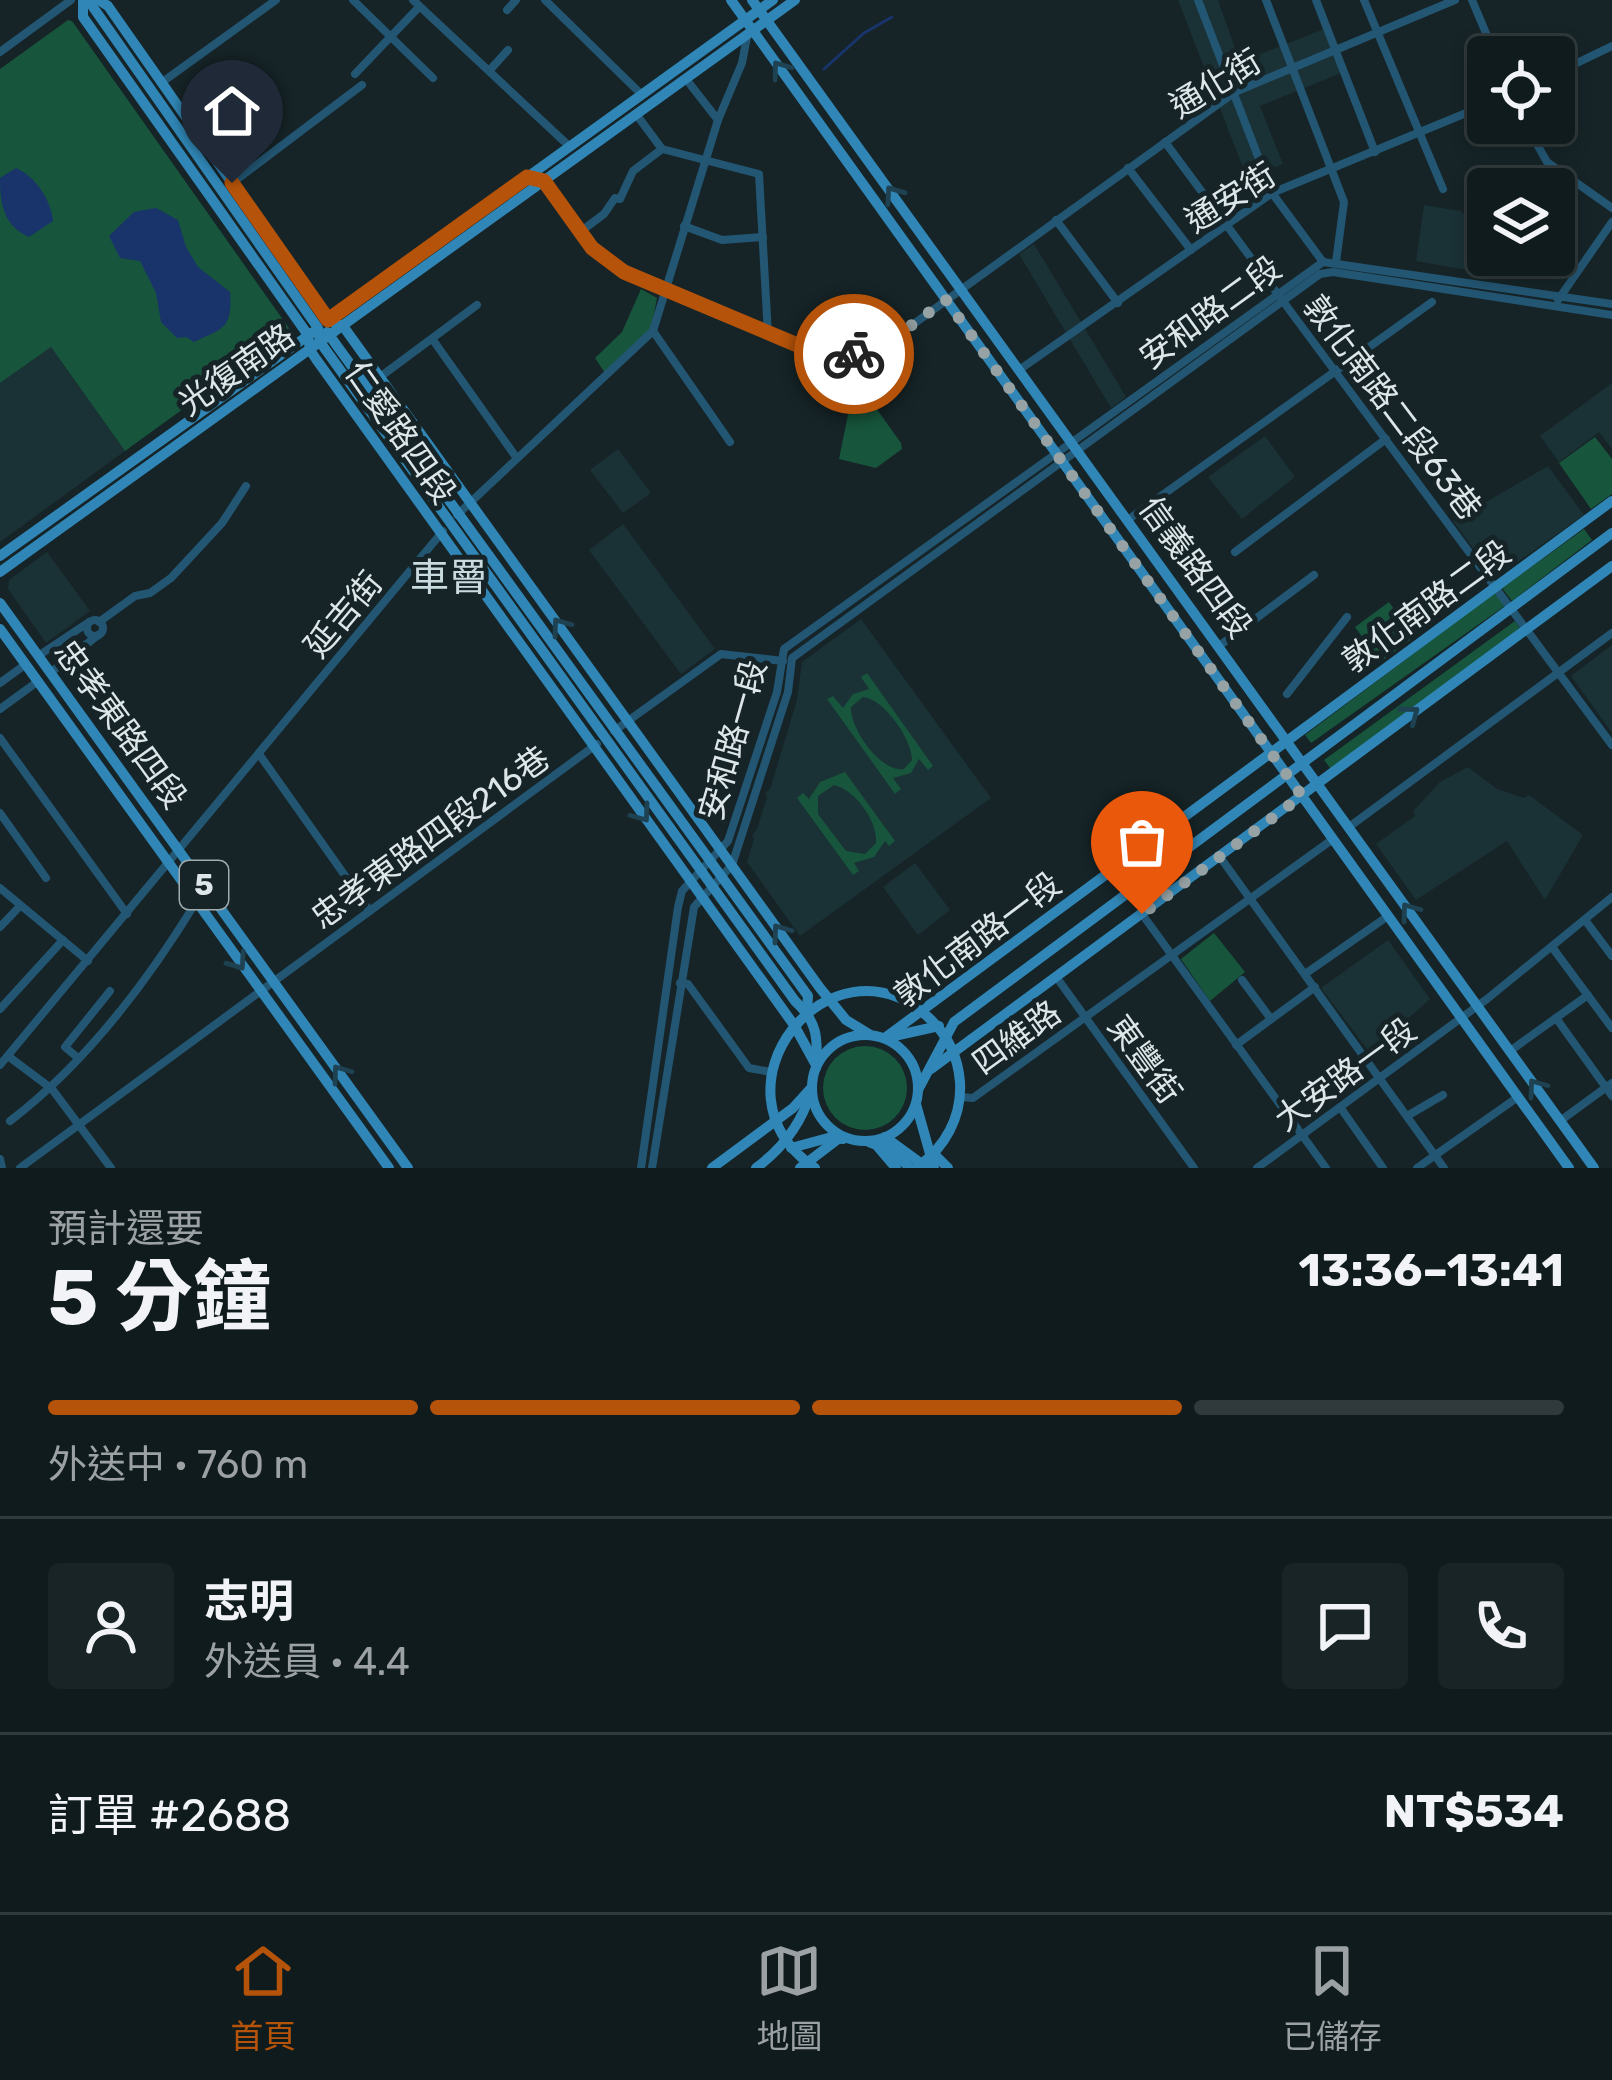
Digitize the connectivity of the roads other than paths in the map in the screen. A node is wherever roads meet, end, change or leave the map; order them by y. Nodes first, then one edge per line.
1 (71, 0) edge
2 (276, 0) edge
3 (353, 0) edge
4 (429, 0) edge
5 (516, 0) edge
6 (545, 0) edge
7 (731, 0) edge
8 (773, 0) edge
9 (795, 0) edge
10 (1198, 0) edge
11 (1266, 0) edge
12 (1316, 0) edge
13 (1364, 0) edge
14 (1455, 0) edge
15 (1472, 0) edge
16 (95, 4) edge
17 (418, 5) edge
18 (760, 9) edge
19 (507, 10) dead end
20 (748, 25) junction
21 (1377, 33) junction
22 (1487, 36) edge
23 (390, 38) junction
24 (1612, 46) edge
25 (508, 50) dead end
26 (1334, 50) junction
27 (0, 52) edge
28 (1575, 64) edge
29 (1289, 68) junction
30 (488, 71) junction
31 (355, 74) dead end
32 (433, 78) dead end
33 (686, 79) junction
34 (161, 82) junction
35 (362, 85) dead end
36 (1235, 92) junction
37 (641, 94) junction
38 (1467, 113) edge
39 (636, 115) junction
40 (718, 120) junction
41 (1420, 134) junction
42 (1165, 142) junction
43 (1537, 144) edge
44 (569, 146) junction
45 (662, 149) junction
46 (1375, 152) junction
47 (706, 163) junction
48 (1128, 168) junction
49 (1331, 169) junction
50 (527, 177) junction
51 (544, 181) junction
52 (232, 183) junction
53 (1443, 189) dead end
54 (1272, 193) junction
55 (1612, 208) edge
56 (1056, 220) junction
57 (1612, 222) edge
58 (1227, 225) junction
59 (684, 226) junction
60 (580, 232) junction
61 (763, 237) junction
62 (1190, 250) junction
63 (1323, 262) junction
64 (1336, 262) junction
65 (664, 290) junction
66 (961, 290) junction
67 (1281, 297) junction
68 (946, 300) junction
69 (1557, 300) junction
70 (1432, 302) dead end
71 (1118, 303) junction
72 (1612, 304) edge
73 (478, 305) dead end
74 (1612, 315) edge
75 (318, 328) junction
76 (653, 331) junction
77 (768, 335) junction
78 (326, 338) junction
79 (433, 340) junction
80 (1019, 370) junction
81 (1336, 372) junction
82 (380, 377) junction
83 (1386, 439) junction
84 (730, 442) dead end
85 (1066, 452) junction
86 (516, 458) junction
87 (246, 486) dead end
88 (470, 500) junction
89 (1612, 501) edge
90 (460, 511) junction
91 (1130, 519) junction
92 (450, 523) junction
93 (1612, 533) edge
94 (440, 534) junction
95 (1235, 552) dead end
96 (0, 556) edge
97 (1612, 566) edge
98 (0, 572) edge
99 (1315, 575) dead end
100 (1497, 586) junction
101 (0, 603) edge
102 (1511, 608) junction
103 (1346, 617) dead end
104 (94, 622) junction
105 (0, 629) edge
106 (1526, 629) junction
107 (1612, 633) edge
108 (1220, 646) junction
109 (38, 656) junction
110 (785, 661) junction
111 (26, 664) junction
112 (50, 673) junction
113 (1557, 673) junction
114 (38, 681) junction
115 (0, 683) edge
116 (1287, 694) dead end
117 (0, 709) edge
118 (628, 721) junction
119 (611, 734) junction
120 (0, 738) edge
121 (1287, 742) junction
122 (1612, 745) edge
123 (593, 746) junction
124 (1271, 753) junction
125 (259, 754) junction
126 (1303, 764) junction
127 (1287, 775) junction
128 (1317, 784) junction
129 (1302, 796) junction
130 (0, 813) edge
131 (1349, 827) junction
132 (1333, 839) junction
133 (722, 850) junction
134 (179, 851) junction
135 (1220, 857) junction
136 (168, 862) junction
137 (712, 862) junction
138 (733, 865) junction
139 (702, 871) junction
140 (46, 878) dead end
141 (717, 880) junction
142 (691, 882) junction
143 (0, 888) edge
144 (702, 897) junction
145 (1612, 897) edge
146 (1249, 898) junction
147 (196, 902) junction
148 (20, 905) junction
149 (370, 911) junction
150 (127, 914) junction
151 (1142, 914) junction
152 (1388, 916) junction
153 (1585, 920) junction
154 (0, 927) edge
155 (63, 940) junction
156 (1552, 947) junction
157 (1171, 954) junction
158 (1612, 956) edge
159 (88, 961) junction
160 (1305, 974) junction
161 (1057, 978) junction
162 (1242, 980) dead end
163 (274, 982) junction
164 (680, 983) junction
165 (1315, 987) junction
166 (110, 991) dead end
167 (260, 992) junction
168 (1588, 995) junction
169 (829, 999) junction
170 (1478, 1006) junction
171 (0, 1009) edge
172 (808, 1012) junction
173 (923, 1012) junction
174 (1084, 1017) junction
175 (1462, 1018) junction
176 (1556, 1018) junction
177 (1271, 1019) junction
178 (794, 1025) junction
179 (1612, 1028) edge
180 (941, 1031) junction
181 (878, 1036) junction
182 (1236, 1045) junction
183 (1510, 1052) junction
184 (954, 1054) junction
185 (8, 1056) junction
186 (78, 1059) junction
187 (0, 1065) edge
188 (816, 1066) junction
189 (928, 1071) junction
190 (771, 1072) junction
191 (1380, 1078) junction
192 (812, 1088) junction
193 (1610, 1088) edge
194 (52, 1089) junction
195 (919, 1090) junction
196 (1443, 1095) dead end
197 (960, 1097) junction
198 (1518, 1097) junction
199 (916, 1104) junction
200 (1340, 1107) junction
201 (1407, 1116) junction
202 (776, 1120) junction
203 (10, 1121) dead end
204 (1560, 1121) junction
205 (79, 1123) junction
206 (1301, 1136) junction
207 (863, 1140) junction
208 (789, 1144) junction
209 (1435, 1155) junction
210 (0, 1159) edge
211 (925, 1164) edge
212 (808, 1166) edge
213 (2, 1168) edge
214 (20, 1168) edge
215 (111, 1168) edge
216 (388, 1168) edge
217 (408, 1168) edge
218 (641, 1168) edge
219 (652, 1168) edge
220 (712, 1168) edge
221 (756, 1168) edge
222 (896, 1168) edge
223 (948, 1168) edge
224 (1194, 1168) edge
225 (1257, 1168) edge
226 (1325, 1168) edge
227 (1383, 1168) edge
228 (1417, 1168) edge
229 (1444, 1168) edge
230 (1569, 1168) edge
231 (1594, 1168) edge

1 - 27 street
2 - 34 street
3 - 23 street
4 - 17 street
5 - 19 street
6 - 37 street
7 - 20 main road, 信義路四段
8 - 18 main road, 光復南路
9 - 18 main road, 光復南路
10 - 36 street
11 - 29 street
12 - 26 street
13 - 21 street
14 - 21 street, 通化街
15 - 22 street
16 - 34 main road, 仁愛路四段
16 - 75 main road, 仁愛路四段
17 - 23 street
17 - 30 street
18 - 20 main road, 光復南路
66 -> 18 main road, 信義路四段
20 - 33 main road, 光復南路
20 - 37 main road, 光復南路
20 - 40 street
68 -> 20 main road, 信義路四段
21 - 26 street, 通化街
21 - 41 street
23 - 31 street
23 - 32 street
24 - 28 street
25 - 30 street
26 - 29 street, 通化街
26 - 46 street
29 - 36 street, 通化街
29 - 49 street
30 - 44 street
33 - 39 main road, 光復南路
33 - 40 street
34 - 52 main road, 仁愛路四段
35 - 52 street
36 - 42 street, 通化街
36 - 54 street
37 - 44 main road, 光復南路
38 - 41 street, 通安街
39 - 45 street
39 - 51 main road, 光復南路
40 - 47 street
41 - 46 street, 通安街
41 - 53 street
42 - 48 street, 通化街
42 - 58 street, 敦化南路二段63巷
43 - 55 street
44 - 50 main road, 光復南路
45 - 47 street
45 - 60 street
46 - 49 street, 通安街
47 - 59 street
47 - 61 street
48 - 56 street, 通化街
48 - 62 street
49 - 54 street, 通安街
49 - 64 street
50 - 51 street
50 - 75 main road, 光復南路
51 - 60 street, 通化街
51 - 78 main road, 光復南路
52 - 75 main road, 仁愛路四段
54 - 58 street, 通安街
54 - 63 street
56 - 66 street, 通化街
56 - 71 street
57 - 69 street
58 - 62 street, 通安街
58 - 67 street, 敦化南路二段63巷
59 - 61 street
59 - 65 street
60 - 65 street, 通化街
61 - 77 street
62 - 71 street, 通安街
63 - 64 street, 安和路二段
63 - 67 street, 安和路二段
64 - 69 street, 安和路二段
65 - 76 street
65 - 77 street, 通化街
66 - 68 street, 通化街
66 - 80 main road, 信義路四段
67 - 69 street, 安和路二段
67 - 81 street, 敦化南路二段63巷
67 - 85 street, 安和路二段
68 - 77 street, 通化街
68 - 85 main road, 信義路四段
69 - 72 street, 安和路二段
69 - 74 street, 安和路二段
70 - 81 street
71 - 80 street, 通安街
73 - 79 street
75 - 78 main road, 仁愛路四段
75 - 78 main road, 仁愛路四段
75 - 96 main road, 光復南路
76 - 84 street
76 - 86 street, 延吉街
78 - 82 main road, 仁愛路四段
78 - 90 main road, 仁愛路四段
78 - 92 main road, 仁愛路四段
78 - 94 main road, 仁愛路四段
78 - 98 main road, 光復南路
79 - 82 street
79 - 86 street
80 - 85 main road, 信義路四段
81 - 83 street, 敦化南路二段63巷
81 - 91 street
82 - 88 main road, 仁愛路四段
83 - 95 street
83 - 100 street, 敦化南路二段63巷
85 - 91 main road, 信義路四段
85 - 110 street, 安和路一段
85 - 124 main road, 信義路四段
86 - 88 street, 延吉街
87 - 104 street
88 - 90 street, 延吉街
118 -> 88 main road, 仁愛路四段
89 - 100 main road, 敦化南路二段
90 - 92 street, 延吉街
90 - 119 main road, 仁愛路四段
91 - 108 main road, 信義路四段
92 - 94 street, 延吉街
92 - 119 main road, 仁愛路四段
93 - 102 main road, 敦化南路二段
94 - 123 main road, 仁愛路四段
94 - 125 street, 延吉街
97 - 106 main road
99 - 108 street
100 - 102 street, 敦化南路二段63巷
100 - 121 main road, 敦化南路二段
101 - 109 main road, 忠孝東路四段 / 5
102 - 106 street, 敦化南路二段63巷
102 - 126 main road, 敦化南路二段
103 - 116 street
104 - 109 street
104 - 112 street
105 - 111 main road, 忠孝東路四段 / 5
106 - 113 street, 敦化南路二段63巷
128 -> 106 main road
107 - 113 street
108 - 121 main road, 信義路四段
109 - 112 main road, 忠孝東路四段 / 5
110 - 118 street, 忠孝東路四段216巷
110 - 133 street, 安和路一段
110 - 138 street, 安和路一段
111 - 114 main road, 忠孝東路四段 / 5
111 - 115 street
112 - 134 main road, 忠孝東路四段 / 5
113 - 122 street, 敦化南路二段63巷
113 - 131 street
114 - 117 street
114 - 136 main road, 忠孝東路四段 / 5
118 - 119 street, 忠孝東路四段216巷
118 - 133 main road, 仁愛路四段
119 - 123 street, 忠孝東路四段216巷
119 - 137 main road, 仁愛路四段
119 - 139 main road, 仁愛路四段
120 - 150 street
121 - 124 main road, 敦化南路二段
121 - 126 main road, 信義路四段
123 -> 142 main road, 仁愛路四段
123 - 149 street, 忠孝東路四段216巷
124 - 127 main road, 信義路四段
124 - 173 main road, 敦化南路一段
125 - 134 street, 延吉街
125 - 149 street
126 - 127 main road, 敦化南路一段
126 - 128 main road, 信義路四段
127 - 129 main road, 信義路四段
127 - 180 main road, 敦化南路一段
128 - 129 main road
128 - 131 main road, 信義路四段
129 - 132 main road, 信義路四段
129 - 135 main road
130 - 140 street
170 -> 131 main road, 信義路四段
132 - 146 street, 四維路
132 - 152 main road, 信義路四段
133 - 137 street, 安和路一段
133 - 138 main road, 仁愛路四段
134 - 136 street, 延吉街
134 - 163 main road, 忠孝東路四段 / 5
135 - 146 street
135 - 151 main road
136 - 147 main road, 忠孝東路四段 / 5
136 - 150 street, 延吉街
137 - 139 street, 安和路一段
137 - 141 main road, 仁愛路四段
138 - 141 street, 安和路一段
169 -> 138 main road, 仁愛路四段
139 - 141 main road, 仁愛路四段
139 - 142 street, 安和路一段
141 - 144 street, 安和路一段
141 - 172 main road, 仁愛路四段
142 - 144 main road, 仁愛路四段
142 - 218 street, 安和路一段
143 - 148 street
144 - 164 street, 安和路一段
144 - 178 main road, 仁愛路四段
145 - 153 street, 大安路一段
146 - 157 street, 四維路
146 - 160 street
147 -> 167 main road, 忠孝東路四段 / 5
147 - 186 street
148 - 154 street
148 - 155 street
149 - 163 street, 忠孝東路四段216巷
150 - 159 street, 延吉街
151 - 157 street
151 - 161 main road
152 - 160 street
152 - 175 main road, 信義路四段
153 - 156 street, 大安路一段
153 - 158 street
155 - 159 street
155 - 171 street
156 - 168 street
156 - 170 street, 大安路一段
157 - 174 street, 四維路
157 - 182 street
159 - 185 street, 延吉街
160 - 165 street
161 - 174 street, 東豐街
161 - 184 main road
162 - 177 street
163 - 167 street, 忠孝東路四段216巷
217 -> 163 main road, 忠孝東路四段 / 5
164 - 190 street
164 - 219 street, 安和路一段
165 - 177 street
165 - 191 street
166 - 186 street
167 - 205 street, 忠孝東路四段216巷
167 - 216 main road, 忠孝東路四段 / 5
168 - 176 street
168 - 179 street
169 - 172 main road
169 - 173 main road
169 - 181 main road, 仁愛路四段
170 - 175 street, 大安路一段
170 - 183 main road, 信義路四段
172 - 178 main road
172 - 188 main road, 仁愛路四段
173 - 180 main road
173 - 181 main road, 敦化南路一段
174 - 197 street, 四維路
174 - 224 street, 東豐街
175 - 191 street, 大安路一段
175 - 198 main road, 信義路四段
176 - 183 street
176 - 193 street
177 - 182 street
178 - 188 main road, 仁愛路四段
178 - 190 main road
180 - 181 main road, 敦化南路一段
180 - 184 main road
180 - 189 main road, 敦化南路一段
181 - 188 main road
181 - 195 main road
182 - 206 street
204 -> 183 main road, 信義路四段
184 - 189 main road
184 - 197 main road
185 - 187 street, 延吉街
185 - 194 street
186 - 194 street
188 - 192 main road
189 - 195 main road, 敦化南路一段
190 - 202 main road
191 - 200 street, 大安路一段
191 - 201 street
192 - 202 main road
192 - 207 main road
192 - 208 main road
193 - 204 street
194 - 203 street
194 - 205 street
195 - 199 main road
196 - 201 street
197 - 211 main road
198 - 209 street
198 - 230 main road, 信義路四段
199 - 207 main road
199 - 211 main road
200 - 206 street, 大安路一段
200 - 227 street
201 - 209 street
202 - 208 main road
202 - 220 main road
204 - 231 main road, 信義路四段
205 - 214 street, 忠孝東路四段216巷
205 - 215 street
206 - 225 street, 大安路一段
206 - 226 street
207 - 208 main road
207 - 211 main road
207 - 212 main road
207 - 222 main road
208 - 212 main road
208 - 221 main road
209 - 228 street
209 - 229 street
210 - 213 street
211 - 223 main road

